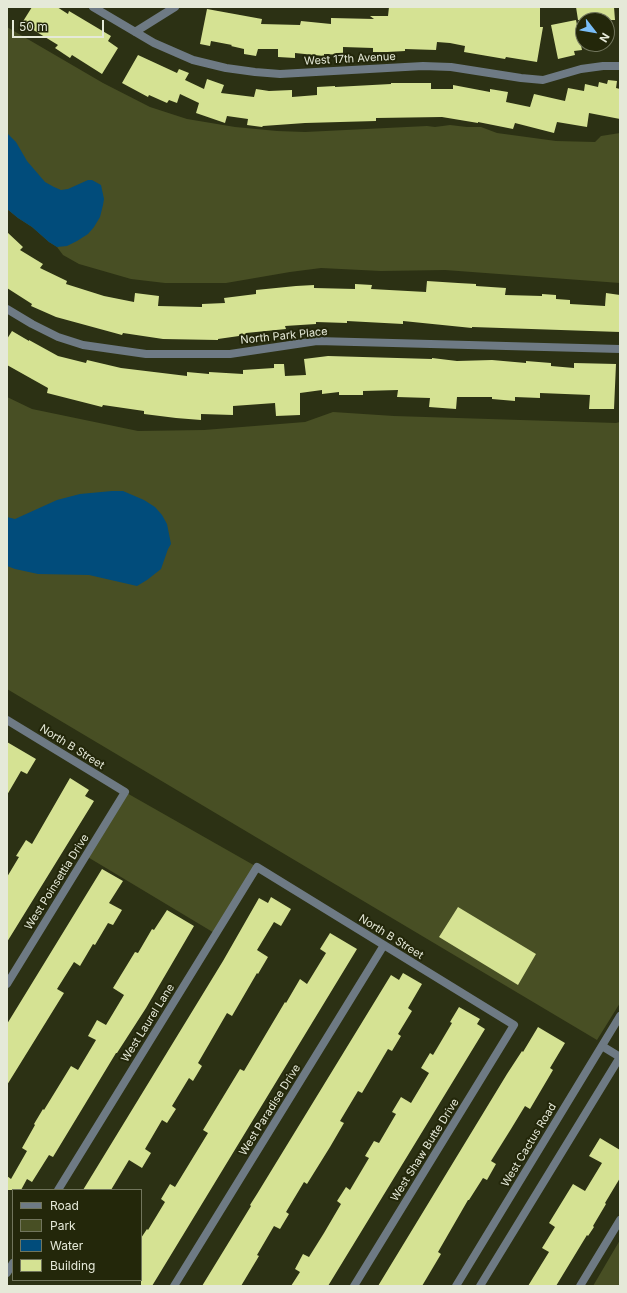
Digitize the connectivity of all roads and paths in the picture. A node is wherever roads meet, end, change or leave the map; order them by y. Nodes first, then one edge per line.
1 (93, 7) edge
2 (175, 7) edge
3 (135, 32) junction
4 (620, 66) edge
5 (7, 309) edge
6 (620, 349) edge
7 (7, 720) edge
8 (125, 792) joint
9 (257, 867) joint
10 (384, 945) junction
11 (7, 984) edge
12 (620, 1016) edge
13 (514, 1026) joint
14 (602, 1046) junction
15 (620, 1057) edge
16 (59, 1189) edge
17 (620, 1220) edge
18 (174, 1286) edge
19 (354, 1286) edge
20 (456, 1286) edge
21 (480, 1286) edge
22 (580, 1286) edge

1 - 3 street, West 17th Avenue
2 - 3 street
3 - 4 street, West 17th Avenue
5 - 6 street, North Park Place
7 - 8 street, North B Street
8 - 11 street, West Poinsettia Drive
9 - 10 street, North B Street
9 - 16 street, West Laurel Lane
10 - 13 street, North B Street
10 - 18 street, West Paradise Drive
12 - 14 street, West Cactus Road
13 - 19 street, West Shaw Butte Drive
14 - 15 street
14 - 20 street, West Cactus Road
15 - 21 street
17 - 22 street

